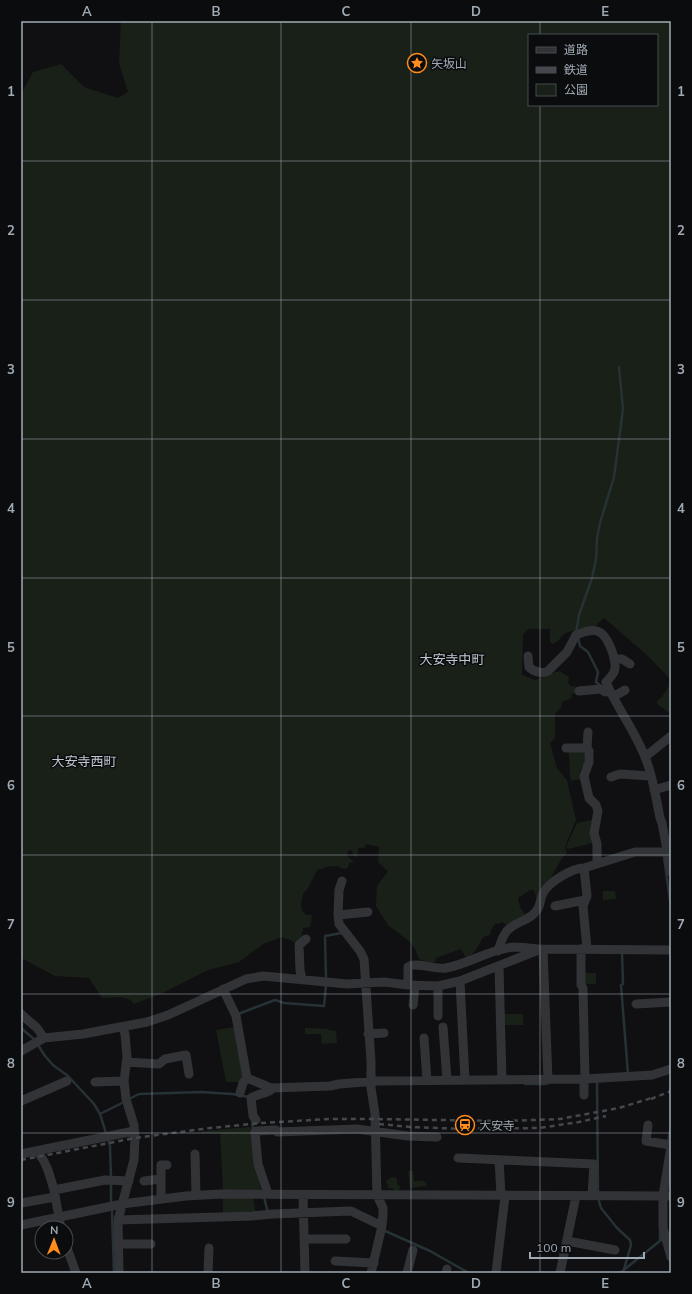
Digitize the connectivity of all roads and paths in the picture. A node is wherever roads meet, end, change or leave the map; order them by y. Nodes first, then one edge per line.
1 (528, 656) dead end
2 (614, 659) junction
3 (630, 664) dead end
4 (624, 690) dead end
5 (579, 691) dead end
6 (609, 693) junction
7 (588, 732) dead end
8 (671, 736) edge
9 (566, 748) dead end
10 (587, 748) junction
11 (645, 757) junction
12 (648, 776) junction
13 (610, 778) dead end
14 (671, 785) edge
15 (654, 790) junction
16 (668, 839) edge
17 (664, 852) junction
18 (598, 864) junction
19 (584, 868) junction
20 (671, 872) edge
21 (342, 881) dead end
22 (585, 900) junction
23 (555, 906) dead end
24 (368, 912) dead end
25 (338, 915) junction
26 (306, 939) dead end
27 (582, 950) junction
28 (671, 950) edge
29 (498, 951) junction
30 (542, 951) junction
31 (499, 969) junction
32 (302, 979) junction
33 (365, 983) junction
34 (461, 983) junction
35 (413, 987) junction
36 (438, 988) junction
37 (224, 989) junction
38 (671, 1002) edge
39 (636, 1004) dead end
40 (413, 1005) dead end
41 (21, 1014) edge
42 (438, 1016) dead end
43 (443, 1027) dead end
44 (123, 1028) junction
45 (384, 1033) dead end
46 (368, 1034) junction
47 (44, 1038) junction
48 (424, 1038) dead end
49 (21, 1051) edge
50 (126, 1062) junction
51 (671, 1069) edge
52 (189, 1074) dead end
53 (247, 1078) junction
54 (447, 1080) junction
55 (465, 1080) junction
56 (502, 1080) junction
57 (548, 1080) junction
58 (583, 1080) junction
59 (67, 1081) dead end
60 (124, 1081) junction
61 (427, 1081) junction
62 (95, 1082) dead end
63 (371, 1082) junction
64 (271, 1088) junction
65 (240, 1093) dead end
66 (584, 1095) dead end
67 (21, 1101) edge
68 (256, 1120) dead end
69 (648, 1124) dead end
70 (134, 1131) junction
71 (373, 1131) junction
72 (437, 1137) dead end
73 (669, 1145) edge
74 (36, 1151) junction
75 (21, 1154) edge
76 (196, 1154) dead end
77 (458, 1158) dead end
78 (499, 1160) junction
79 (166, 1165) dead end
80 (161, 1179) junction
81 (129, 1181) junction
82 (144, 1181) dead end
83 (54, 1193) junction
84 (265, 1194) junction
85 (196, 1195) junction
86 (303, 1195) junction
87 (377, 1195) junction
88 (503, 1196) junction
89 (576, 1196) junction
90 (592, 1196) junction
91 (667, 1196) edge
92 (161, 1198) junction
93 (21, 1203) edge
94 (122, 1204) junction
95 (303, 1213) junction
96 (58, 1217) junction
97 (59, 1220) edge
98 (118, 1220) junction
99 (21, 1225) edge
100 (381, 1227) junction
101 (667, 1236) edge
102 (304, 1239) junction
103 (346, 1239) dead end
104 (567, 1241) junction
105 (119, 1244) junction
106 (151, 1244) dead end
107 (209, 1248) dead end
108 (413, 1250) dead end
109 (615, 1250) dead end
110 (671, 1256) edge
111 (71, 1260) edge
112 (335, 1261) dead end
113 (374, 1263) junction
114 (76, 1273) edge
115 (119, 1273) edge
116 (208, 1273) edge
117 (305, 1273) edge
118 (371, 1273) edge
119 (407, 1273) edge
120 (496, 1273) edge
121 (560, 1273) edge

1 - 2 street
2 - 3 street
2 - 6 street
4 - 6 street
5 - 6 street
6 - 11 street
7 - 10 street
8 - 11 street
9 - 10 street
10 - 18 street
11 - 12 street
12 - 13 street
12 - 15 street
14 - 15 street
15 - 16 street
16 - 17 street
17 - 18 street
17 - 20 street
18 - 19 street
19 - 22 street
19 - 29 street
21 - 25 street
22 - 23 street
22 - 27 street
24 - 25 street
25 - 33 street
26 - 32 street
27 - 28 street
27 - 30 street
27 - 58 street
29 - 30 street
29 - 35 street
30 - 31 street
30 - 57 street
31 - 34 street
31 - 56 street
32 - 33 street
32 - 37 street
33 - 35 street
33 - 46 street
34 - 36 street
34 - 55 street
35 - 36 street
35 - 40 street
36 - 42 street
37 - 44 street
37 - 53 street
38 - 39 street
41 - 47 street
43 - 54 street
44 - 47 street
44 - 50 street
45 - 46 street
46 - 63 street
47 - 49 street
48 - 61 street
50 - 52 street
50 - 60 street
51 - 58 street
53 - 64 street
53 - 65 street
54 - 55 street
54 - 61 street
55 - 56 street
56 - 57 street
57 - 58 street
58 - 66 street
59 - 67 street
60 - 62 street
60 - 70 street
61 - 63 street
63 - 64 street
63 - 71 street
64 - 68 street
69 - 73 street
70 - 74 street
70 - 81 street
71 - 72 street
71 - 84 street
71 - 87 street
73 - 91 street
74 - 75 street
74 - 83 street
76 - 85 street
77 - 78 street
78 - 88 street
78 - 90 street
79 - 80 street
80 - 82 street
80 - 92 street
81 - 83 street
81 - 94 street
83 - 93 street
83 - 96 street
84 - 85 street
84 - 86 street
85 - 92 street
86 - 87 street
86 - 95 street
87 - 88 street
87 - 100 street
88 - 89 street
88 - 120 street
89 - 90 street
89 - 104 street
90 - 91 street
91 - 101 street
92 - 94 street
94 - 96 street
94 - 98 street
95 - 98 street
95 - 100 street
95 - 102 street
96 - 97 street
96 - 99 street
98 - 105 street
100 - 113 street
101 - 110 street
102 - 103 street
102 - 117 street
104 - 109 street
104 - 121 street
105 - 106 street
105 - 115 street
107 - 116 street
108 - 119 street
111 - 114 street
112 - 113 street
113 - 118 street

